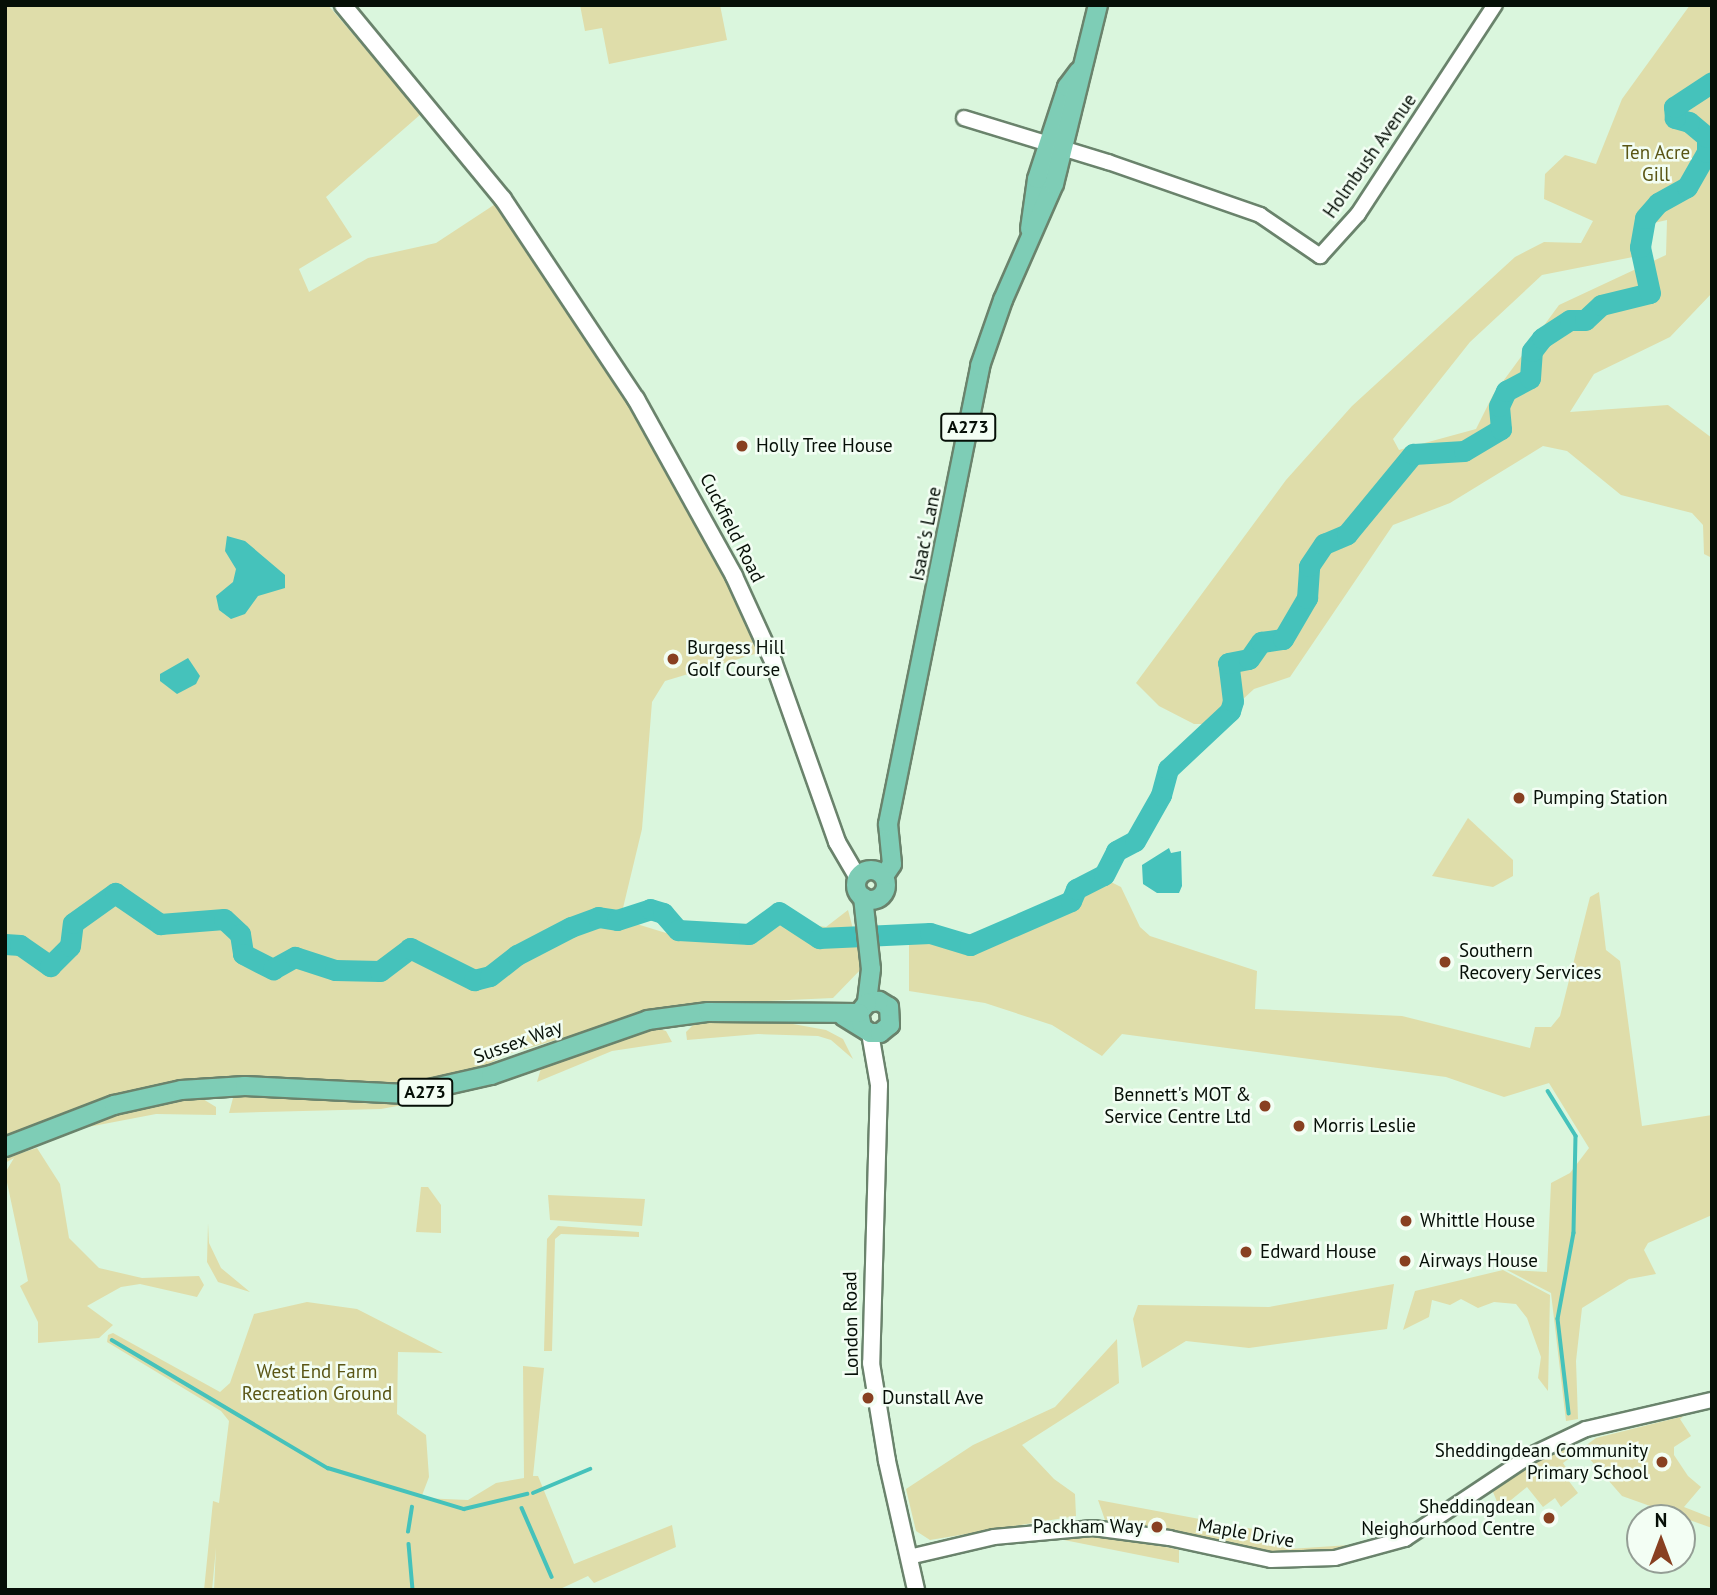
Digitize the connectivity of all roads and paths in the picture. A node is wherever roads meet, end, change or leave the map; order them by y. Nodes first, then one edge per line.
1 (343, 5) edge
2 (1098, 5) edge
3 (1495, 5) edge
4 (964, 118) dead end
5 (1056, 148) junction
6 (870, 874) junction
7 (871, 898) junction
8 (867, 1018) junction
9 (5, 1147) edge
10 (1712, 1400) edge
11 (909, 1557) junction
12 (916, 1590) edge

1 - 6 main road, Cuckfield Road
2 - 5 main road, Isaac's Lane / A273
3 - 5 street, Holmbush Avenue
4 - 5 street
5 - 6 main road, Isaac's Lane / A273
6 - 7 main road
6 - 7 main road, Isaac's Lane
7 - 8 main road, London Road
8 - 9 main road, Sussex Way / A273
8 - 11 main road, London Road
10 - 11 street, Maple Drive
11 - 12 main road, London Road

